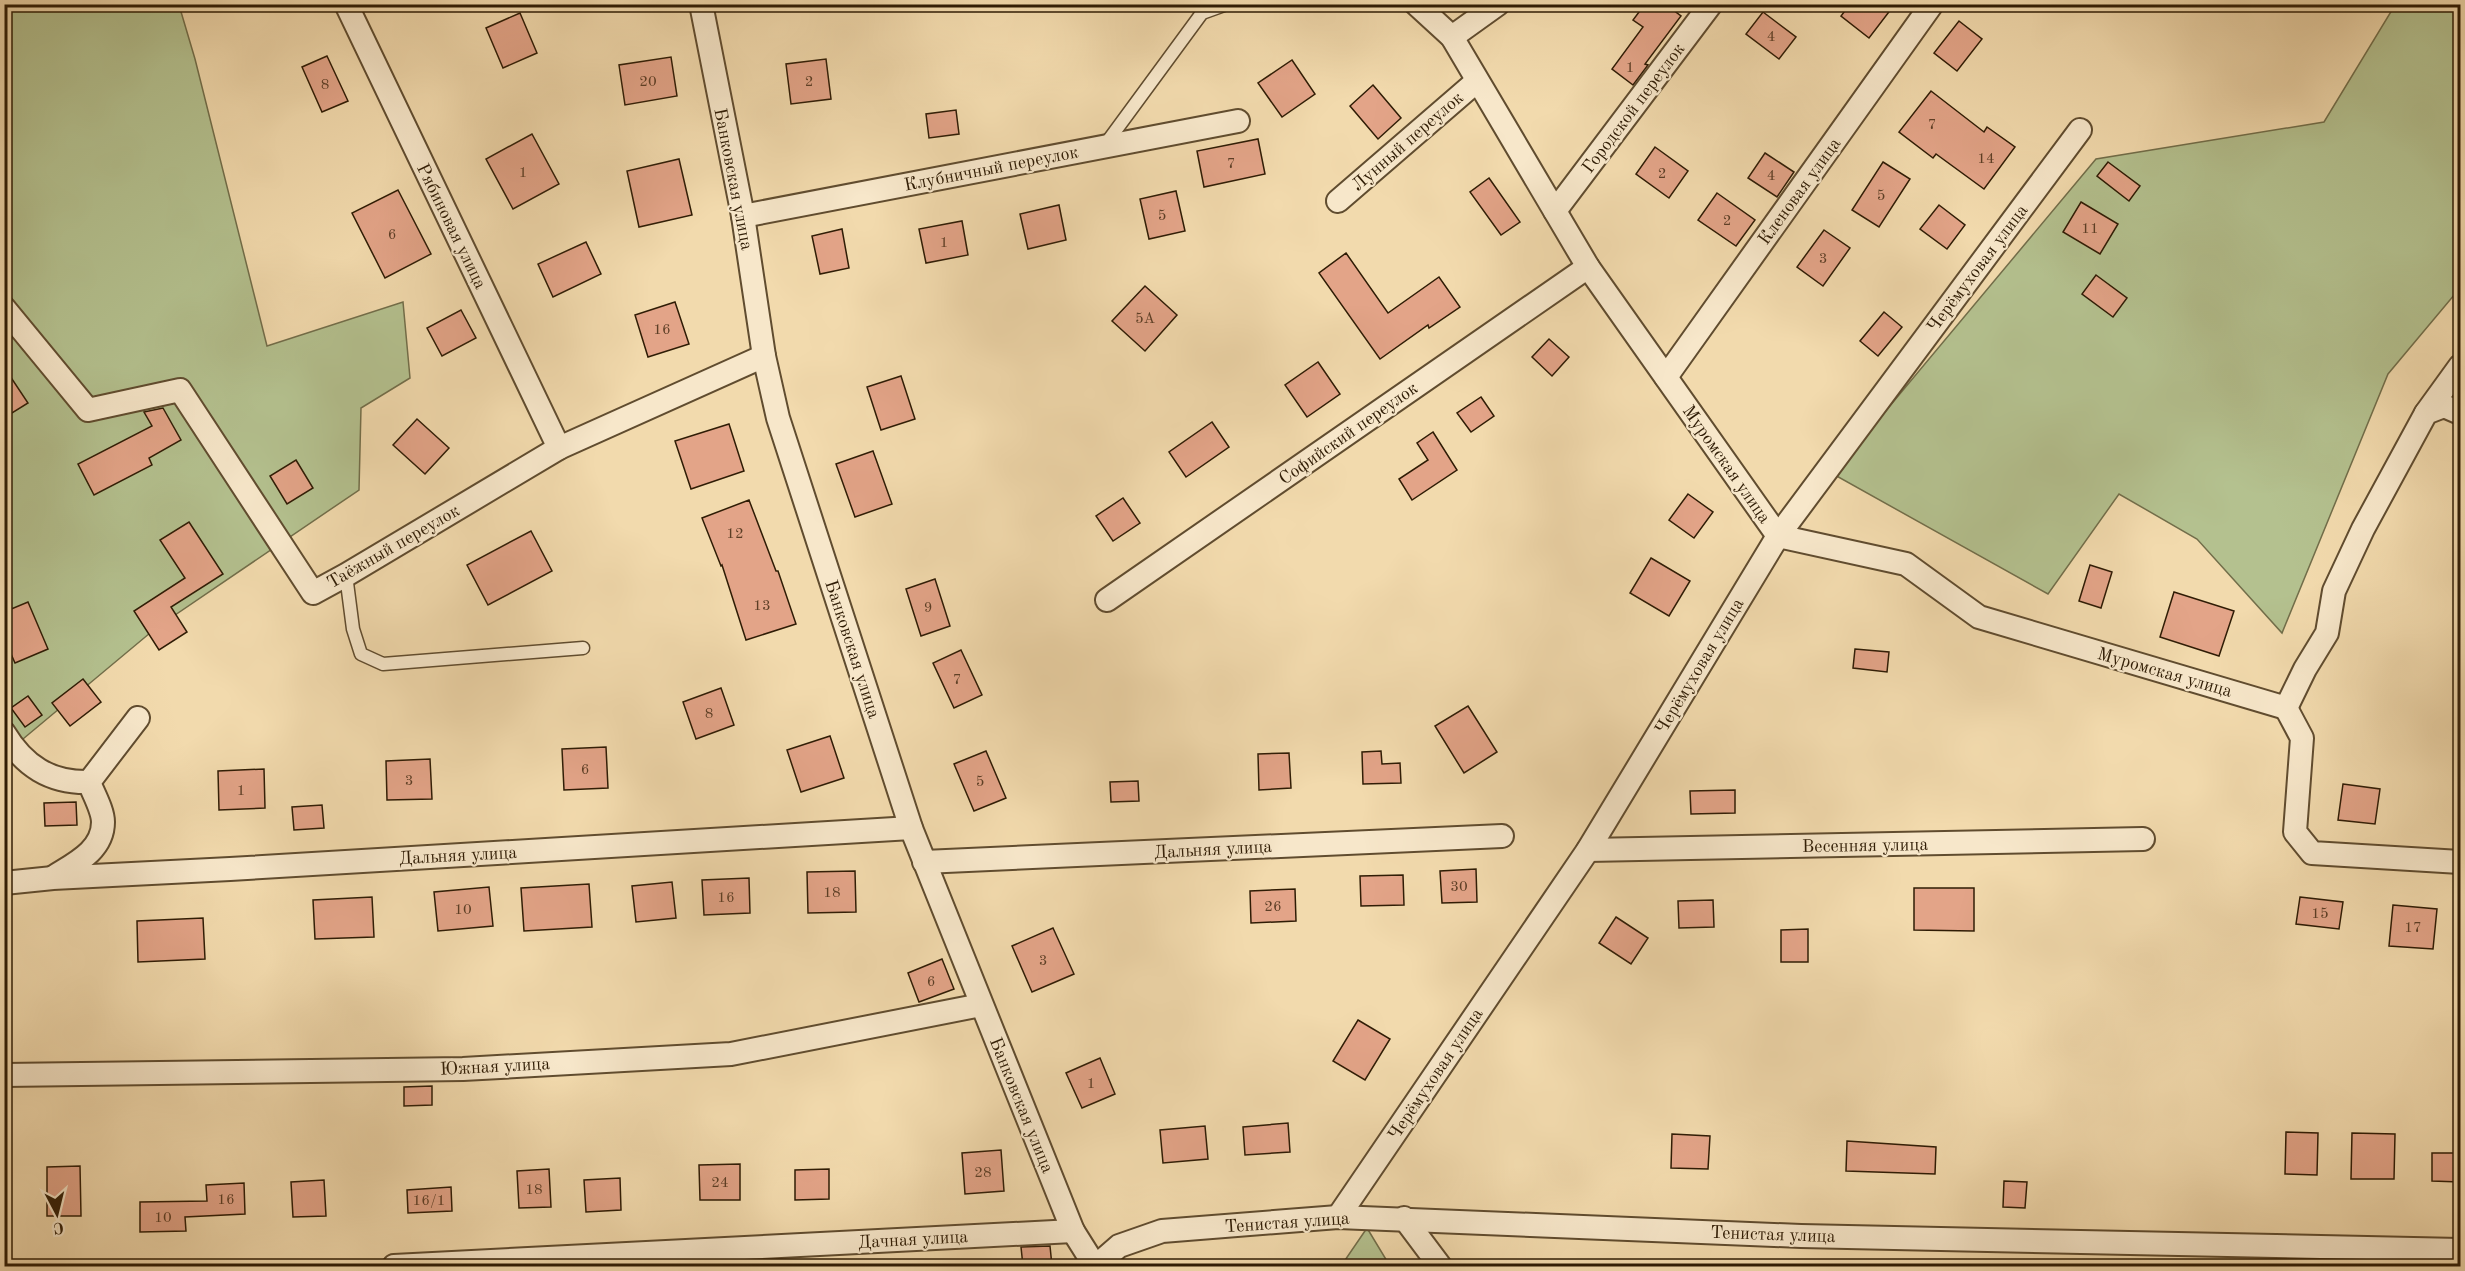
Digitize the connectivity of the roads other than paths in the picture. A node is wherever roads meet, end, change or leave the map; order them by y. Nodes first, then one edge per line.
1 (346, 4) edge
2 (701, 4) edge
3 (1227, 4) edge
4 (1416, 4) edge
5 (1498, 4) edge
6 (1711, 4) edge
7 (1932, 4) edge
8 (1452, 37) junction
9 (1477, 81) junction
10 (1238, 121) dead end
11 (2080, 130) dead end
12 (1105, 145) junction
13 (1338, 201) dead end
14 (1555, 211) junction
15 (743, 216) junction
16 (1588, 267) junction
17 (4, 308) edge
18 (764, 356) junction
19 (2460, 366) edge
20 (1666, 376) junction
21 (2426, 413) junction
22 (2460, 413) edge
23 (559, 448) junction
24 (1778, 536) junction
25 (346, 575) junction
26 (1107, 600) dead end
27 (582, 648) dead end
28 (2286, 708) junction
29 (138, 718) dead end
30 (4, 733) edge
31 (89, 782) junction
32 (911, 828) junction
33 (1502, 836) dead end
34 (2143, 839) dead end
35 (1588, 850) junction
36 (924, 862) junction
37 (2460, 862) edge
38 (53, 878) junction
39 (4, 882) edge
40 (981, 1005) junction
41 (4, 1075) edge
42 (1338, 1217) junction
43 (1404, 1218) junction
44 (1073, 1231) junction
45 (2460, 1250) edge
46 (394, 1266) edge
47 (1095, 1266) edge
48 (1440, 1266) edge

1 - 23 street, Рябиновая улица
2 - 15 street, Банковская улица
3 - 12 lane
4 - 8 street, Муромская улица
5 - 8 street
6 - 14 street, Городской переулок
7 - 20 street, Кленовая улица
8 - 9 street, Муромская улица
9 - 13 street, Лунный переулок
9 - 14 street, Муромская улица
10 - 12 street, Клубничный переулок
11 - 24 street, Черёмуховая улица
12 - 15 street, Клубничный переулок
14 - 16 street, Муромская улица
15 - 18 street, Банковская улица
16 - 20 street, Муромская улица
16 - 26 street, Софийский переулок
17 - 25 street, Таёжный переулок
18 - 23 street, Таёжный переулок
18 - 32 street, Банковская улица
19 - 21 street
20 - 24 street, Муромская улица
21 - 22 street
21 - 28 street
23 - 25 street, Таёжный переулок
24 - 28 street, Муромская улица
24 - 35 street, Черёмуховая улица
25 - 27 lane
28 - 37 street
29 - 31 street
30 - 31 street
31 - 38 street
32 - 36 street, Банковская улица
32 - 38 street, Дальняя улица
33 - 36 street, Дальняя улица
34 - 35 street, Весенняя улица
35 - 42 street, Черёмуховая улица
36 - 40 street, Банковская улица
38 - 39 street, Дальняя улица
40 - 41 street, Южная улица
40 - 44 street, Банковская улица
42 - 43 street, Тенистая улица
42 - 47 street, Тенистая улица
43 - 45 street, Тенистая улица
43 - 48 street
44 - 46 street, Дачная улица
44 - 47 street, Банковская улица

